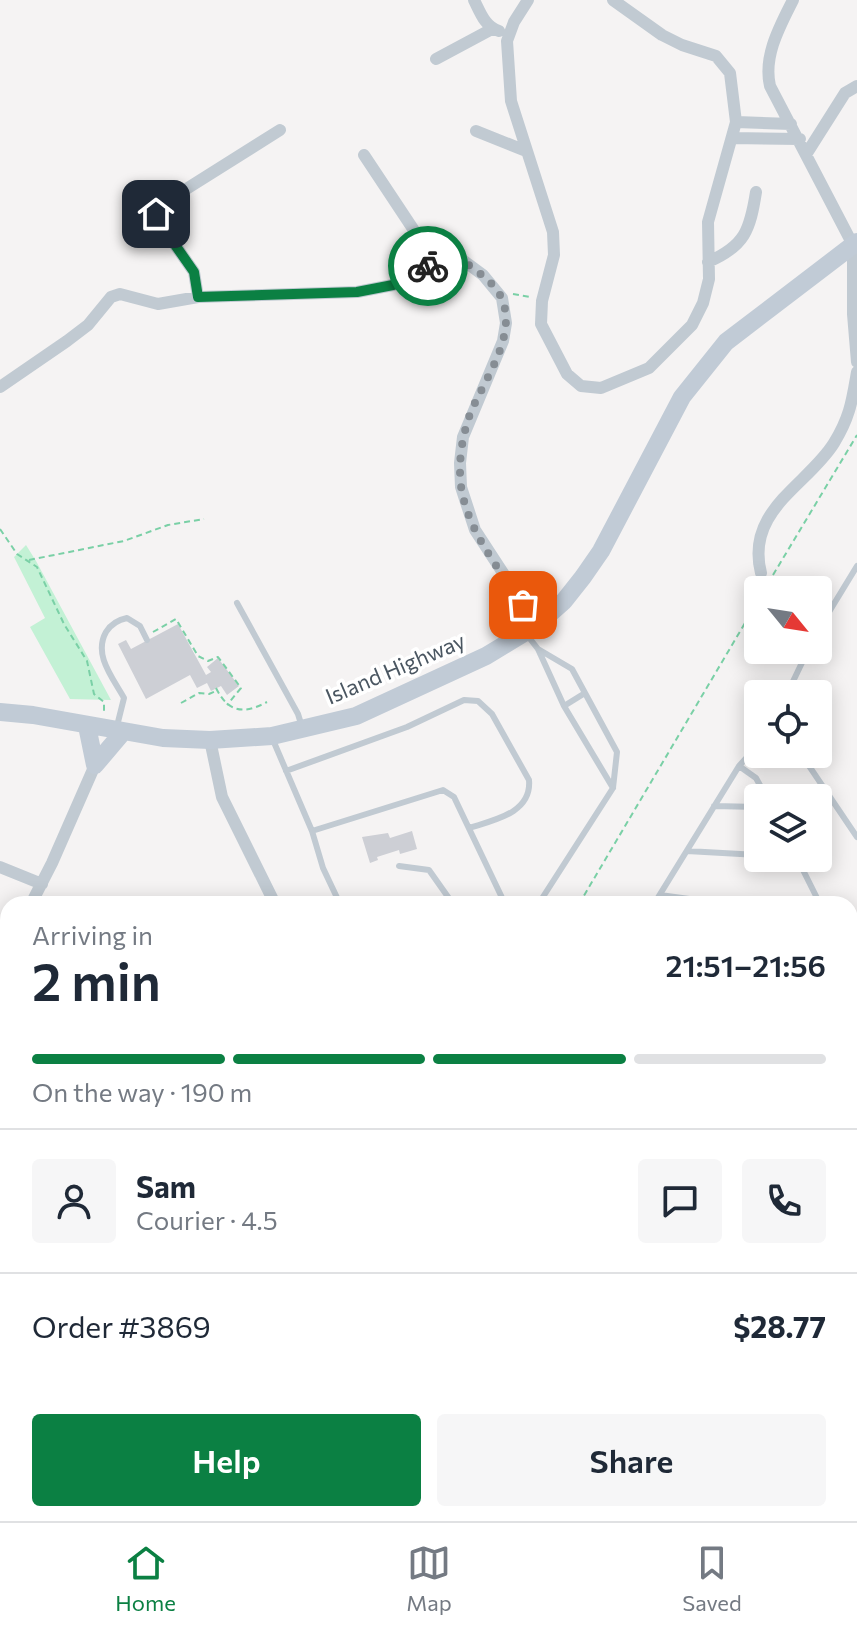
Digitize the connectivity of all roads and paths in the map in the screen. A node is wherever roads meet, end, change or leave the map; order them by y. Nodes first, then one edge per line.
1 (474, 0) edge
2 (528, 0) edge
3 (613, 0) edge
4 (790, 2) edge
5 (492, 29) junction
6 (510, 34) junction
7 (436, 59) dead end
8 (857, 86) edge
9 (736, 122) junction
10 (791, 124) junction
11 (280, 130) dead end
12 (476, 131) dead end
13 (732, 138) junction
14 (800, 139) junction
15 (526, 151) junction
16 (807, 153) junction
17 (364, 155) dead end
18 (756, 192) dead end
19 (855, 244) edge
20 (435, 262) junction
21 (708, 262) junction
22 (500, 295) junction
23 (198, 297) junction
24 (542, 301) junction
25 (857, 362) edge
26 (857, 372) edge
27 (0, 387) edge
28 (857, 435) edge
29 (204, 519) dead end
30 (0, 529) edge
31 (28, 561) junction
32 (857, 566) edge
33 (761, 573) joint
34 (762, 576) edge
35 (773, 576) edge
36 (237, 603) dead end
37 (832, 607) edge
38 (744, 625) edge
39 (161, 628) dead end
40 (531, 629) junction
41 (147, 640) dead end
42 (538, 649) junction
43 (233, 669) dead end
44 (229, 672) junction
45 (585, 693) junction
46 (267, 702) dead end
47 (181, 703) dead end
48 (227, 705) junction
49 (564, 706) junction
50 (0, 712) edge
51 (107, 729) junction
52 (303, 730) junction
53 (272, 736) junction
54 (210, 740) junction
55 (744, 760) edge
56 (95, 765) junction
57 (739, 766) junction
58 (810, 768) edge
59 (286, 771) junction
60 (759, 784) edge
61 (613, 788) junction
62 (713, 806) junction
63 (744, 807) edge
64 (469, 828) junction
65 (312, 831) junction
66 (857, 837) edge
67 (687, 851) junction
68 (744, 854) edge
69 (399, 866) dead end
70 (0, 867) edge
71 (804, 872) edge
72 (42, 884) junction
73 (660, 895) joint
74 (35, 896) edge
75 (271, 896) edge
76 (336, 896) edge
77 (447, 896) edge
78 (501, 896) edge
79 (544, 896) edge
80 (584, 896) edge
81 (667, 896) edge
82 (816, 896) edge

1 - 5 street
2 - 6 street
3 - 9 street
4 - 10 street
5 - 6 street
5 - 7 street
6 - 15 street
8 - 16 street
9 - 10 street
9 - 13 street
10 - 14 street
11 - 23 street
12 - 15 street
13 - 14 street
13 - 21 street
14 - 16 street
15 - 24 street
16 - 19 street
17 - 20 street
18 - 21 street
19 - 25 street
19 - 40 main road, Island Highway
20 - 22 street
20 - 23 street
21 - 24 street
22 - 24 path
22 - 40 street
23 - 27 street
26 - 33 street
28 - 35 path
29 - 31 path
30 - 31 path
31 - 51 path
32 - 37 lane
33 - 34 lane
36 - 52 lane
38 - 80 path
39 - 44 path
40 - 42 lane
40 - 52 main road, Island Highway
41 - 51 lane
42 - 45 lane
42 - 49 lane
43 - 44 path
44 - 48 path
45 - 49 lane
45 - 61 lane
46 - 48 path
47 - 48 path
49 - 61 lane
50 - 51 main road, Island Highway
51 - 54 main road, Island Highway
51 - 56 main road
51 - 56 main road
52 - 53 main road, Island Highway
53 - 54 main road, Island Highway
53 - 59 lane
54 - 75 street
55 - 57 lane
56 - 72 street
57 - 60 lane
57 - 62 lane
58 - 66 lane
59 - 64 lane
59 - 65 lane
61 - 79 lane
62 - 63 lane
62 - 67 lane
64 - 65 lane
64 - 78 lane
65 - 76 lane
67 - 68 lane
67 - 73 lane
69 - 77 lane
70 - 72 street
71 - 82 lane
72 - 74 street
73 - 81 lane

